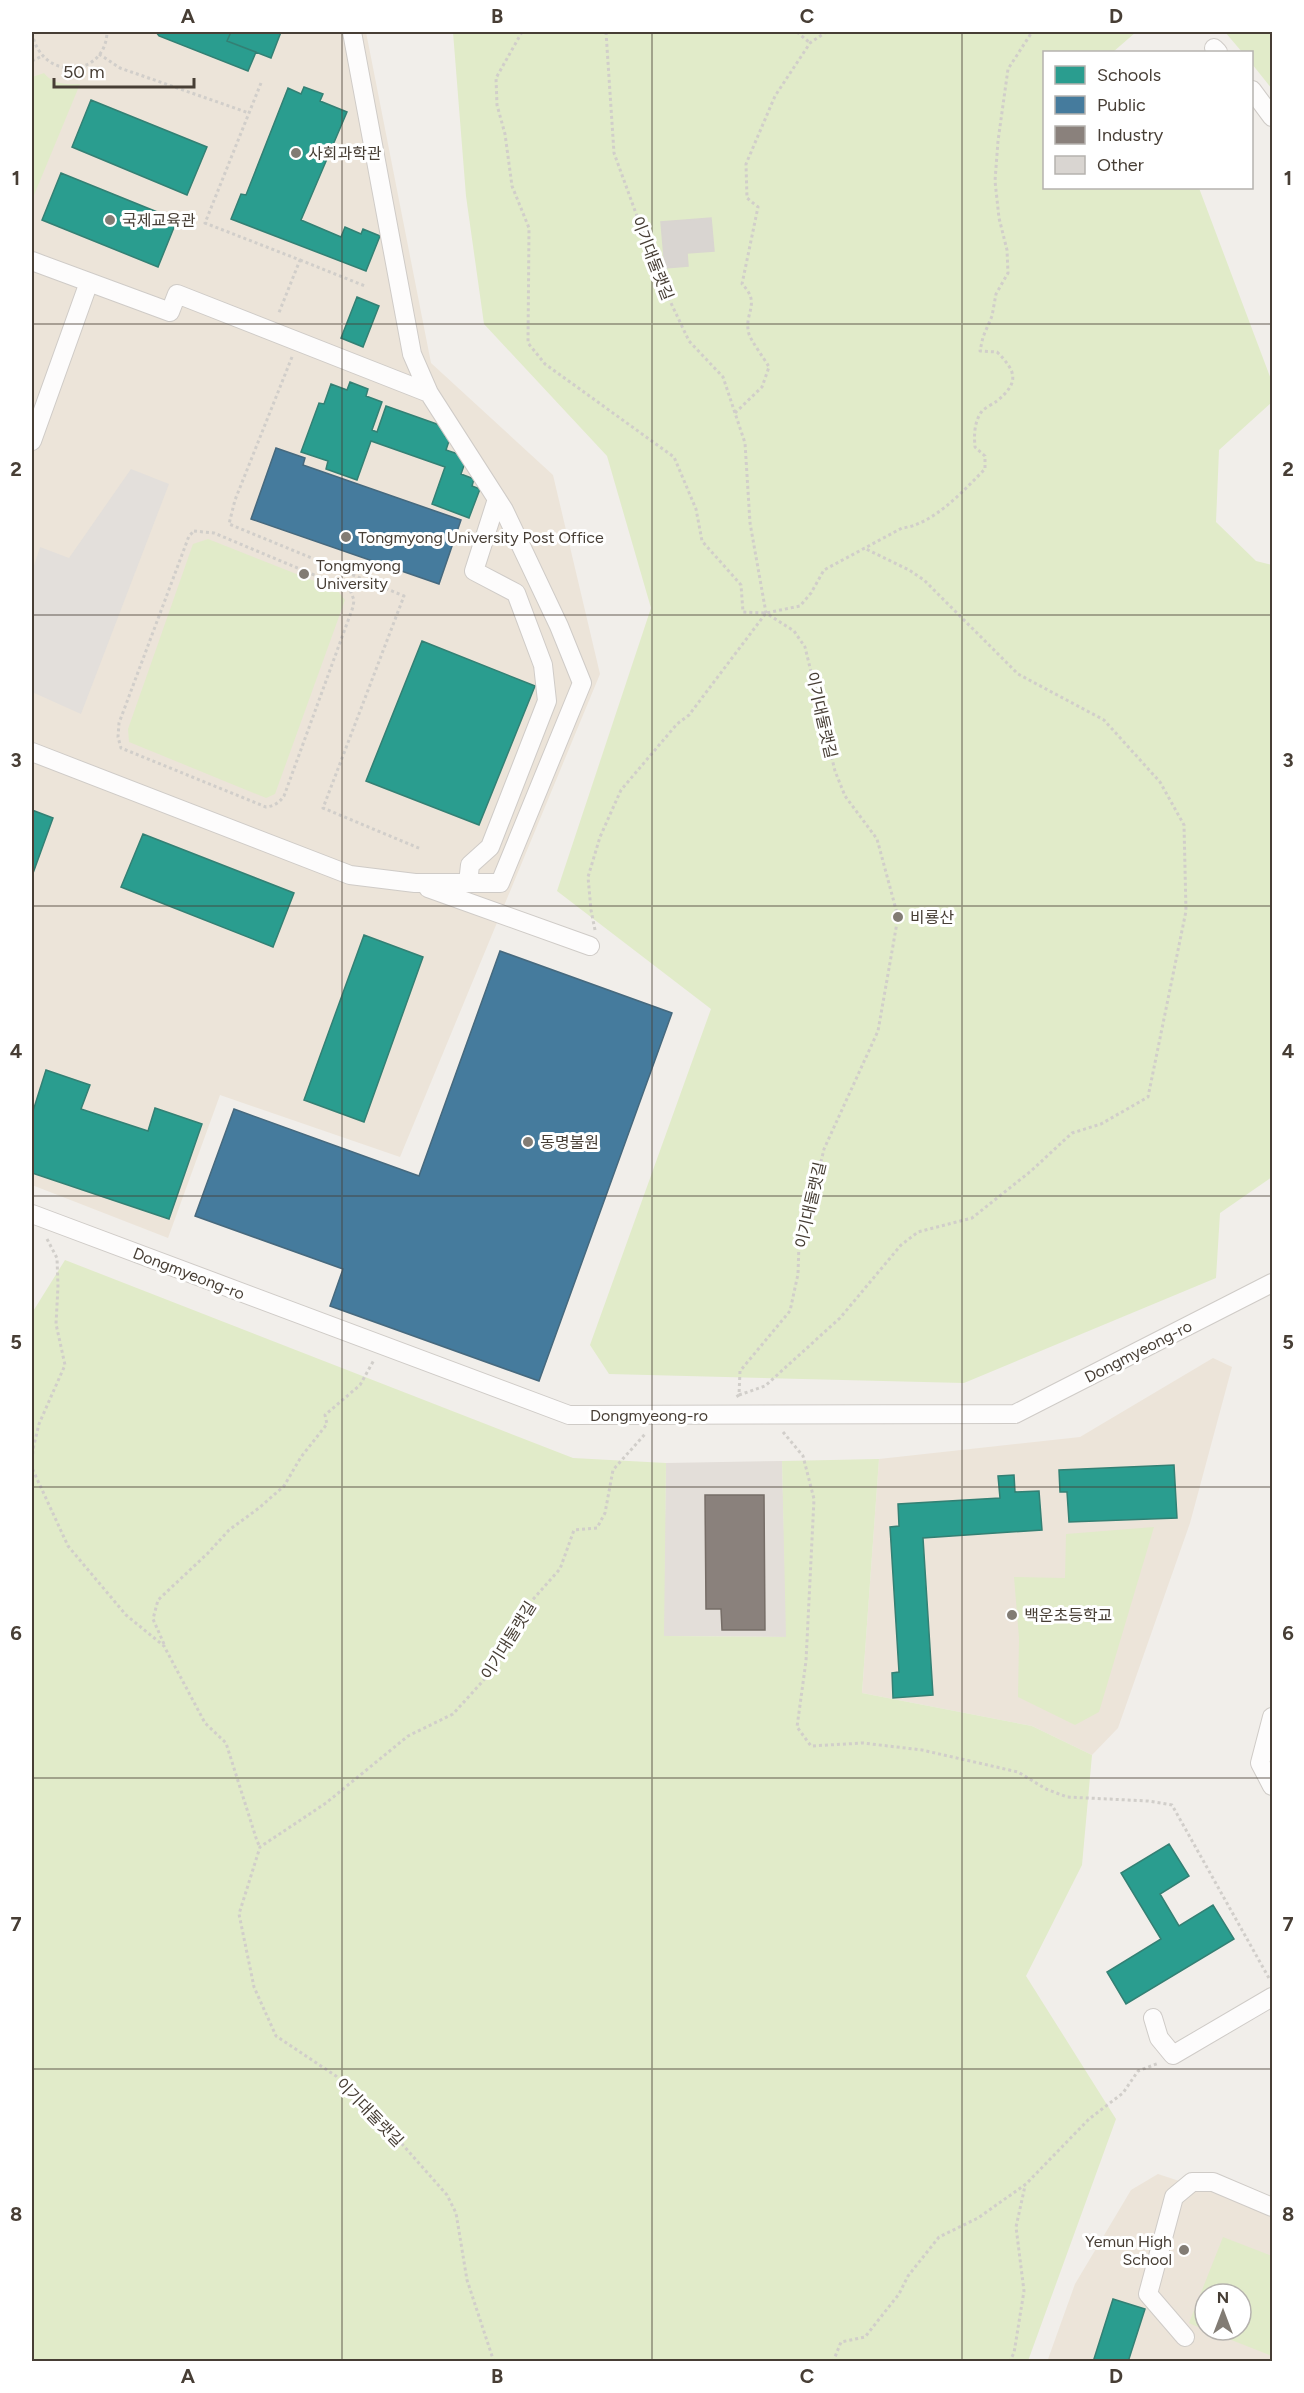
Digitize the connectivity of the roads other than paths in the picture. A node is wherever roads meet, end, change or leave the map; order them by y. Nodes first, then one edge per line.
1 (352, 32) edge
2 (1253, 93) edge
3 (1272, 117) edge
4 (32, 261) edge
5 (89, 282) junction
6 (429, 393) junction
7 (32, 441) edge
8 (497, 499) junction
9 (32, 752) edge
10 (415, 883) junction
11 (468, 884) junction
12 (590, 946) road end
13 (34, 1215) edge
14 (1272, 1283) edge
15 (1272, 1718) edge
16 (1272, 1786) edge
17 (1272, 1996) edge
18 (1153, 2018) dead end
19 (1272, 2207) edge
20 (1185, 2337) dead end

1 - 6 street
2 - 3 street
4 - 5 street
5 - 6 street
5 - 7 street
6 - 8 street
8 - 11 street
8 - 11 street
9 - 10 street
10 - 11 street
10 - 12 street
13 - 14 street, Dongmyeong-ro
15 - 16 street
17 - 18 street
19 - 20 street

